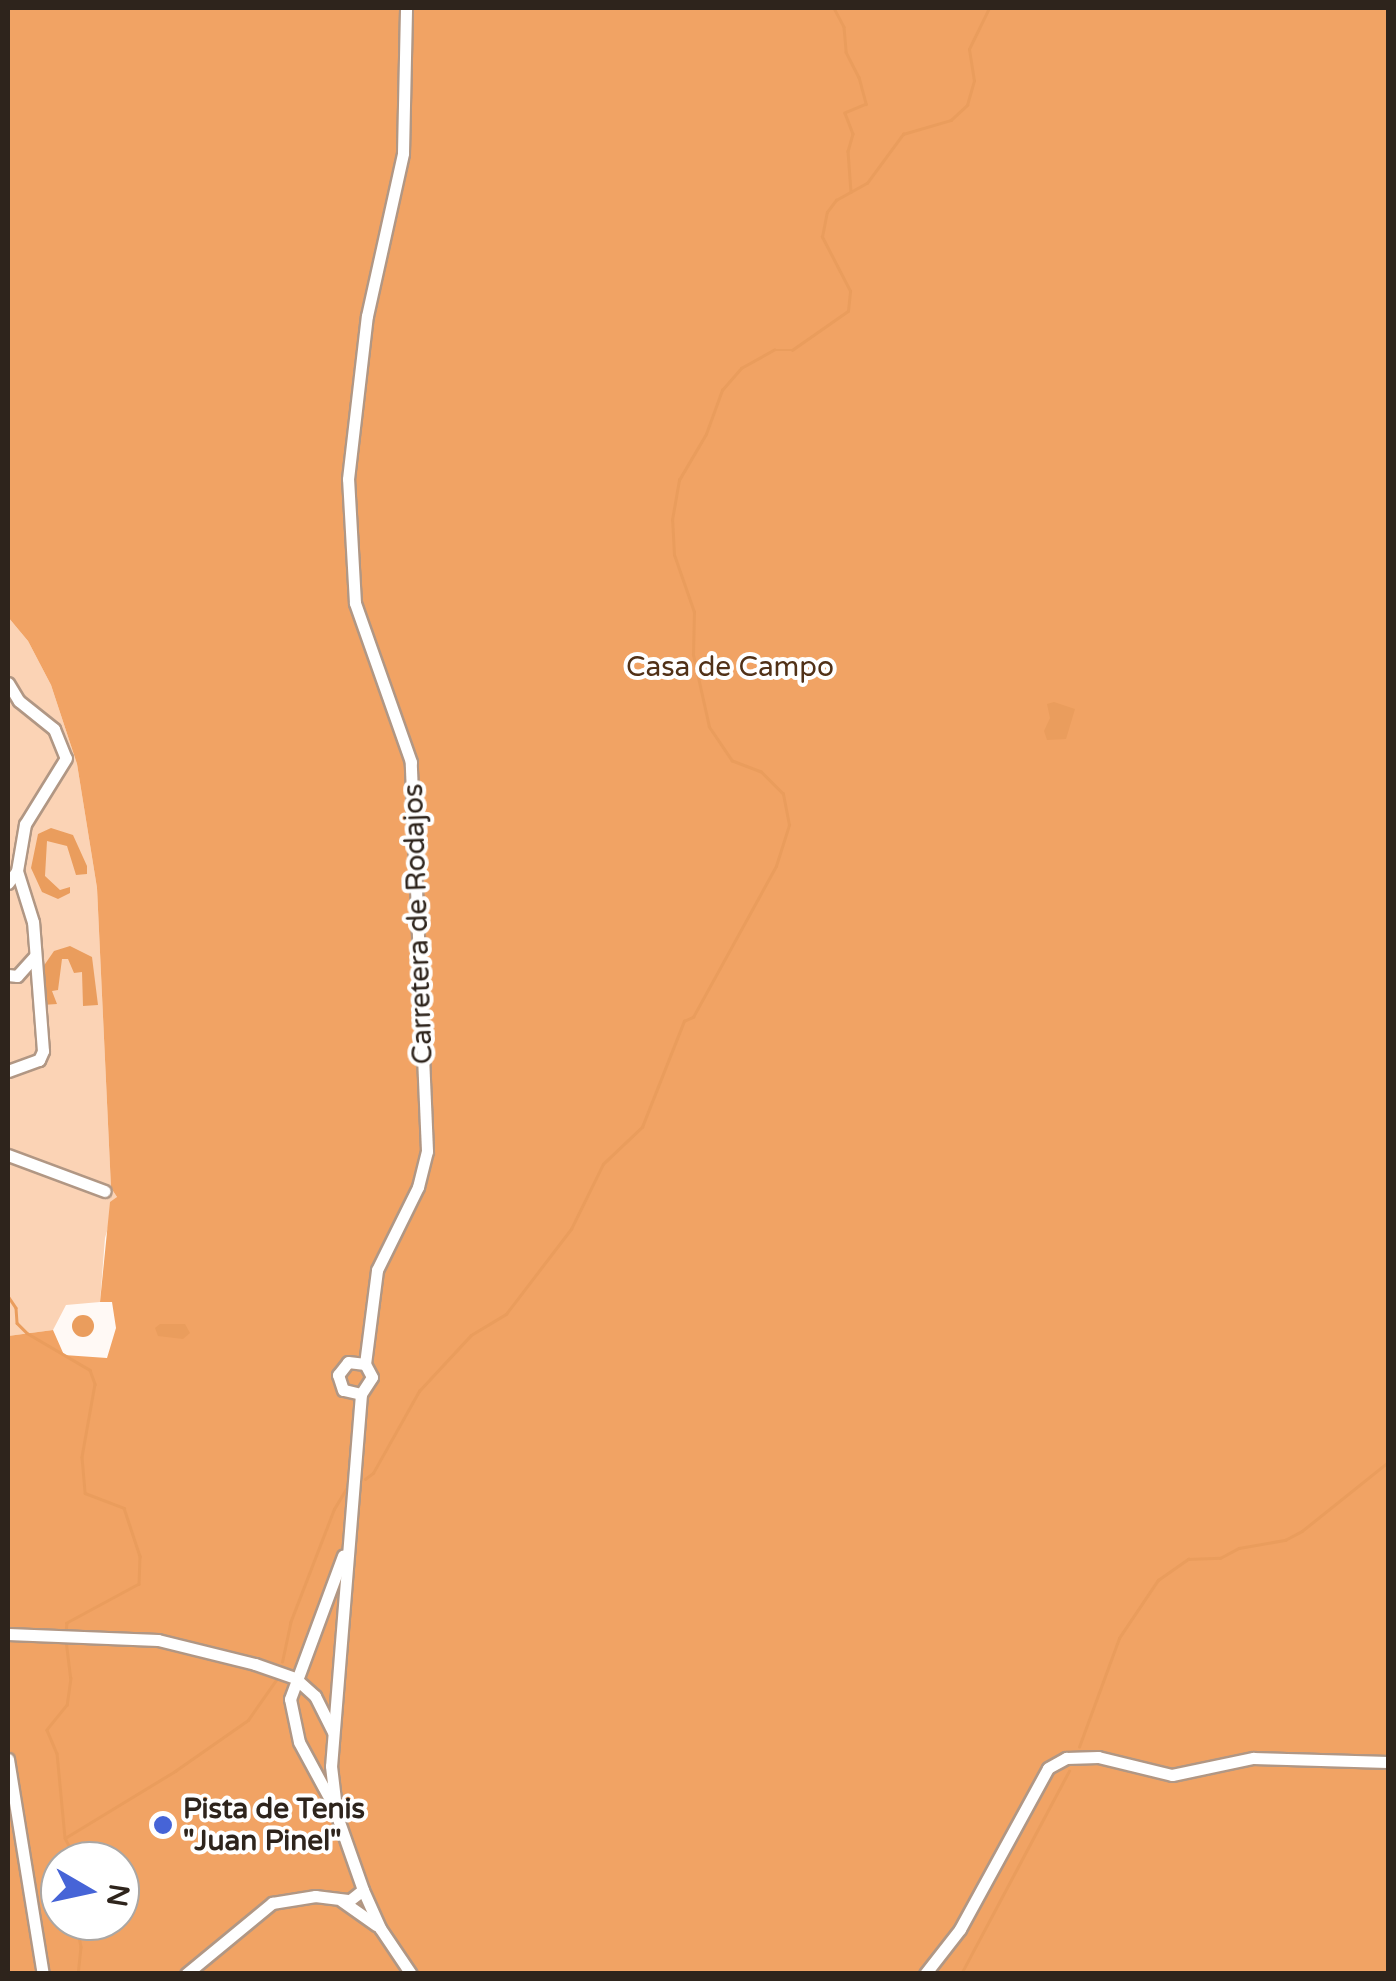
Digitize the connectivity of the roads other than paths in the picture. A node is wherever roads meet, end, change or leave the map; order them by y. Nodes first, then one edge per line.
1 (406, 8) edge
2 (8, 682) edge
3 (13, 703) edge
4 (17, 870) junction
5 (8, 883) edge
6 (34, 956) junction
7 (8, 975) edge
8 (8, 1071) edge
9 (8, 1155) edge
10 (106, 1191) dead end
11 (365, 1364) junction
12 (361, 1394) junction
13 (350, 1538) junction
14 (9, 1636) edge
15 (294, 1678) junction
16 (335, 1736) junction
17 (8, 1759) edge
18 (1388, 1762) edge
19 (337, 1816) junction
20 (363, 1890) junction
21 (338, 1899) junction
22 (380, 1928) junction
23 (43, 1969) edge
24 (186, 1974) edge
25 (411, 1974) edge
26 (924, 1974) edge

1 - 11 street, Carretera de Rodajos
2 - 3 street
3 - 4 street
4 - 5 street
4 - 6 street
6 - 7 street
6 - 8 street
9 - 10 street
11 - 12 street
11 - 12 street
12 - 13 street
13 - 15 street
13 - 16 street
14 - 15 street
15 - 16 street
15 - 19 street
16 - 19 street
17 - 23 street
18 - 26 street
19 - 20 street
20 - 21 street
20 - 22 street
21 - 22 street
21 - 24 street
22 - 25 street

